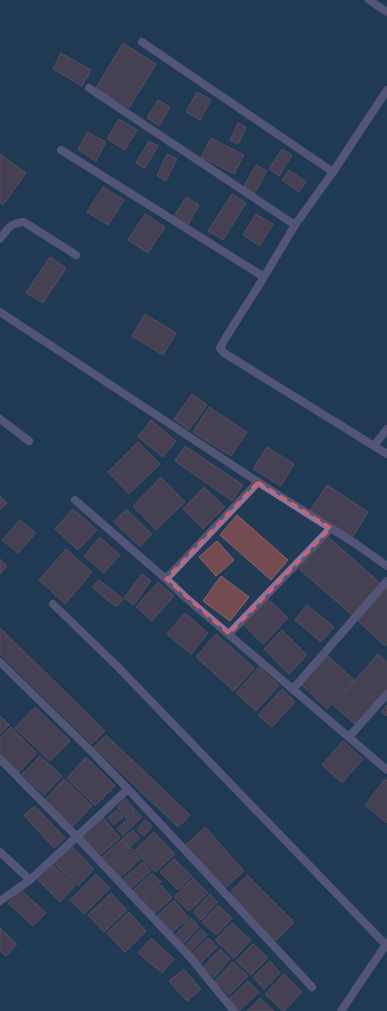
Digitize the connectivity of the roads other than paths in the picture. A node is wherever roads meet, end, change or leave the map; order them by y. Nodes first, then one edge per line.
1 (369, 0) edge
2 (387, 12) edge
3 (142, 42) dead end
4 (89, 88) dead end
5 (387, 90) edge
6 (61, 150) dead end
7 (333, 172) junction
8 (295, 225) junction
9 (0, 239) edge
10 (76, 255) dead end
11 (264, 278) junction
12 (0, 312) edge
13 (0, 419) edge
14 (387, 429) edge
15 (28, 441) dead end
16 (374, 446) junction
17 (387, 454) edge
18 (258, 482) junction
19 (75, 500) dead end
20 (331, 528) junction
21 (387, 566) edge
22 (166, 579) junction
23 (387, 581) edge
24 (53, 604) dead end
25 (229, 634) junction
26 (0, 662) edge
27 (294, 689) junction
28 (387, 694) edge
29 (349, 737) junction
30 (0, 759) edge
31 (387, 770) edge
32 (128, 789) junction
33 (76, 837) junction
34 (0, 852) edge
35 (30, 880) junction
36 (0, 901) edge
37 (386, 944) edge
38 (312, 987) dead end
39 (234, 1011) edge
40 (341, 1011) edge

1 - 2 street
3 - 7 street
4 - 8 street
5 - 7 street
6 - 11 street
7 - 8 street
8 - 11 street
9 - 10 street
11 - 16 street
12 - 18 street
13 - 15 street
14 - 16 street
16 - 17 street
18 - 20 street
18 - 22 street
19 - 22 street
20 - 21 street
20 - 25 street
22 - 25 street
23 - 27 street
24 - 37 street
25 - 27 street
26 - 32 street
27 - 29 street
28 - 29 street
29 - 31 street
30 - 33 street
32 - 33 street
32 - 38 street
33 - 35 street
33 - 39 street
34 - 35 street
35 - 36 street
37 - 40 street

